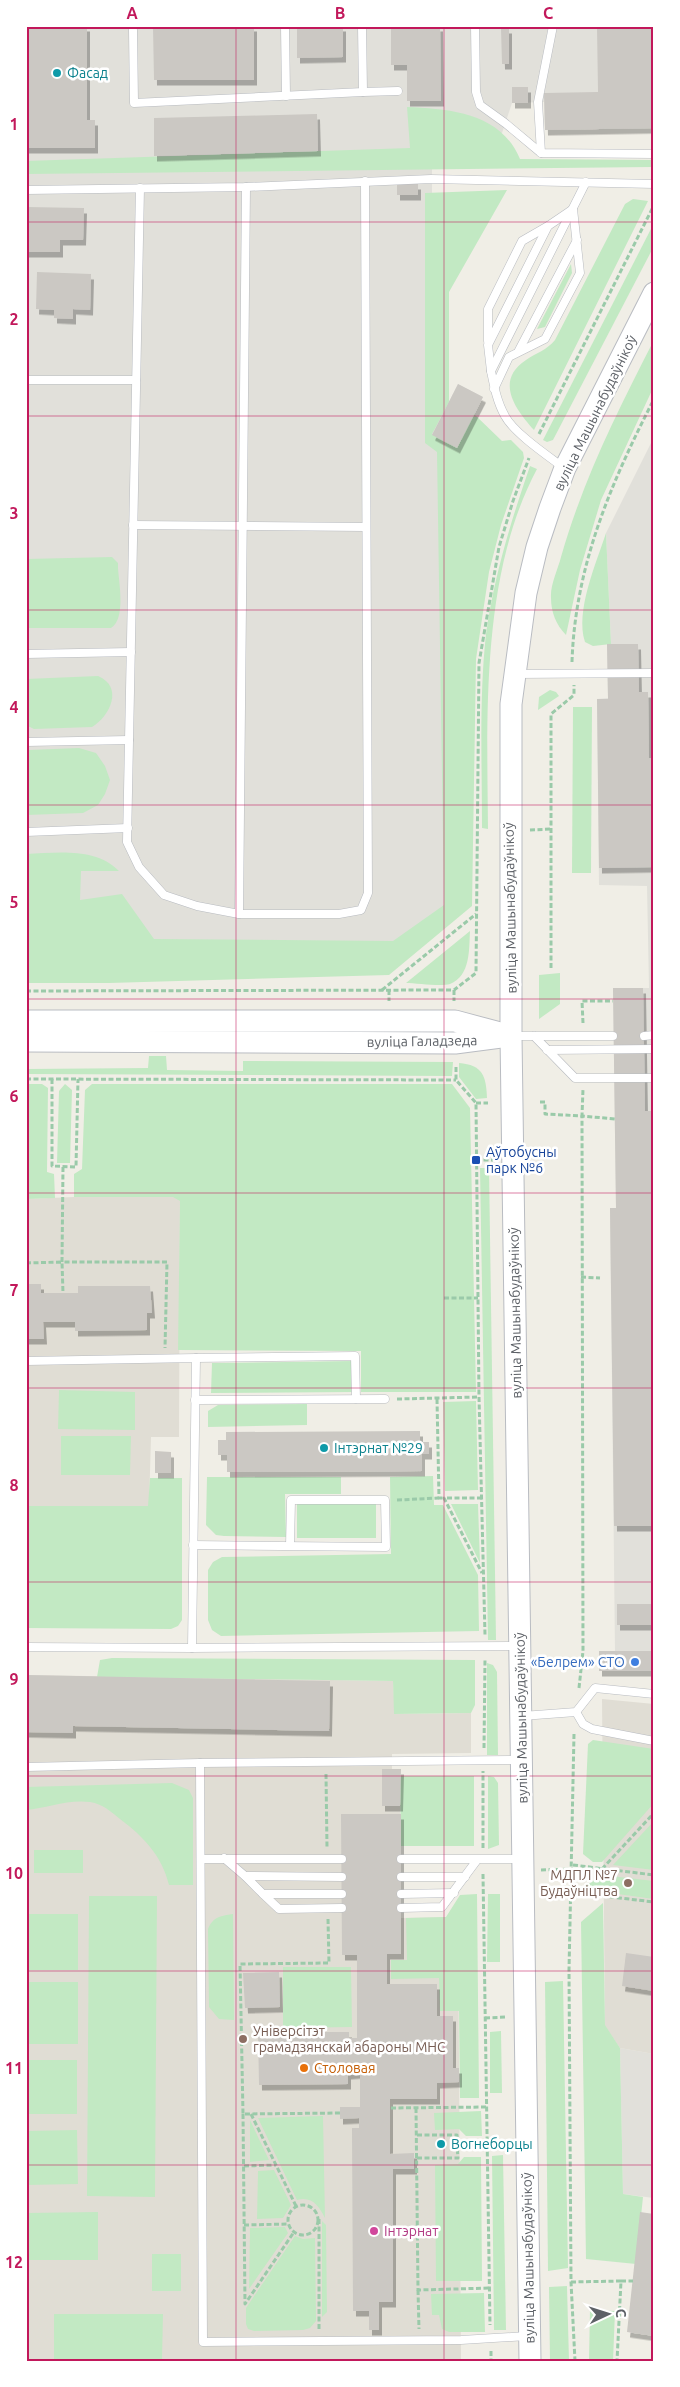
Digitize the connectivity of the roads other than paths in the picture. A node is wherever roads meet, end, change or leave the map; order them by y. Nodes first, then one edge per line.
1 (285, 26) edge
2 (362, 26) edge
3 (475, 26) edge
4 (553, 26) edge
5 (133, 30) dead end
6 (398, 91) dead end
7 (363, 92) junction
8 (286, 96) junction
9 (541, 153) junction
10 (654, 154) edge
11 (365, 181) junction
12 (586, 182) junction
13 (654, 184) edge
14 (246, 187) junction
15 (140, 188) junction
16 (26, 190) edge
17 (573, 209) junction
18 (548, 226) junction
19 (577, 240) junction
20 (654, 293) edge
21 (488, 345) junction
22 (519, 350) junction
23 (491, 371) junction
24 (26, 380) edge
25 (136, 380) junction
26 (494, 389) junction
27 (565, 468) junction
28 (134, 525) junction
29 (243, 526) junction
30 (366, 527) junction
31 (131, 652) junction
32 (26, 654) edge
33 (654, 673) edge
34 (514, 674) junction
35 (129, 740) junction
36 (26, 742) edge
37 (128, 828) junction
38 (26, 832) edge
39 (239, 914) junction
40 (26, 1021) edge
41 (511, 1036) junction
42 (534, 1036) junction
43 (613, 1036) dead end
44 (644, 1036) dead end
45 (654, 1036) edge
46 (26, 1041) edge
47 (654, 1048) edge
48 (547, 1050) junction
49 (654, 1078) edge
50 (196, 1358) junction
51 (26, 1361) edge
52 (386, 1399) road end
53 (195, 1400) junction
54 (356, 1400) junction
55 (193, 1545) junction
56 (290, 1546) junction
57 (519, 1646) junction
58 (192, 1648) junction
59 (28, 1649) edge
60 (654, 1694) edge
61 (576, 1712) junction
62 (521, 1716) junction
63 (654, 1741) edge
64 (522, 1760) junction
65 (200, 1763) junction
66 (26, 1767) edge
67 (224, 1858) junction
68 (201, 1859) junction
69 (342, 1859) dead end
70 (401, 1859) dead end
71 (524, 1859) junction
72 (480, 1860) junction
73 (245, 1876) junction
74 (342, 1876) dead end
75 (401, 1877) dead end
76 (465, 1877) junction
77 (454, 1893) junction
78 (264, 1894) junction
79 (342, 1894) dead end
80 (401, 1894) dead end
81 (342, 1908) dead end
82 (401, 1908) dead end
83 (530, 2336) junction
84 (530, 2361) edge

1 - 8 lane
2 - 7 lane
3 - 9 lane
4 - 9 lane
5 - 8 lane
6 - 7 lane
7 - 8 lane
9 - 10 lane
11 - 12 lane
11 - 14 lane
11 - 30 lane
12 - 13 lane
12 - 17 lane
14 - 15 lane
14 - 29 lane
15 - 16 lane
15 - 25 lane
17 - 18 lane
17 - 19 lane
17 - 23 lane
18 - 21 lane
18 - 21 lane
19 - 22 lane
19 - 22 lane
20 - 27 main road, вуліца Машынабудаўнікоў
21 - 23 lane
22 - 26 lane
23 - 26 lane
24 - 25 lane
25 - 28 lane
26 - 27 lane
27 - 34 main road, вуліца Машынабудаўнікоў
28 - 29 lane
28 - 31 lane
29 - 30 lane
29 - 39 lane
30 - 39 lane
31 - 32 lane
31 - 35 lane
33 - 34 lane
34 - 41 main road, вуліца Машынабудаўнікоў
35 - 36 lane
35 - 37 lane
37 - 38 lane
37 - 39 lane
40 - 41 main road, вуліца Галадзеда
41 - 42 lane
41 - 46 main road, вуліца Галадзеда
41 - 57 main road, вуліца Машынабудаўнікоў
42 - 43 lane
42 - 48 lane
44 - 45 lane
47 - 48 lane
48 - 49 lane
50 - 51 lane
50 - 53 lane
50 - 54 lane
52 - 54 lane
53 - 54 lane
53 - 55 lane
55 - 56 lane
55 - 58 lane
56 - 56 lane
57 - 58 lane
57 - 62 main road, вуліца Машынабудаўнікоў
58 - 59 lane
60 - 61 lane
61 - 62 lane
61 - 63 lane
62 - 64 main road, вуліца Машынабудаўнікоў
64 - 65 lane
64 - 71 main road, вуліца Машынабудаўнікоў
65 - 66 lane
65 - 68 lane
67 - 68 lane
67 - 69 lane
67 - 73 lane
68 - 83 lane
70 - 72 lane
71 - 72 lane
71 - 83 main road, вуліца Машынабудаўнікоў
72 - 76 lane
73 - 74 lane
73 - 78 lane
75 - 76 lane
76 - 77 lane
77 - 80 lane
77 - 82 lane
78 - 79 lane
78 - 81 lane
83 - 84 main road, вуліца Машынабудаўнікоў

